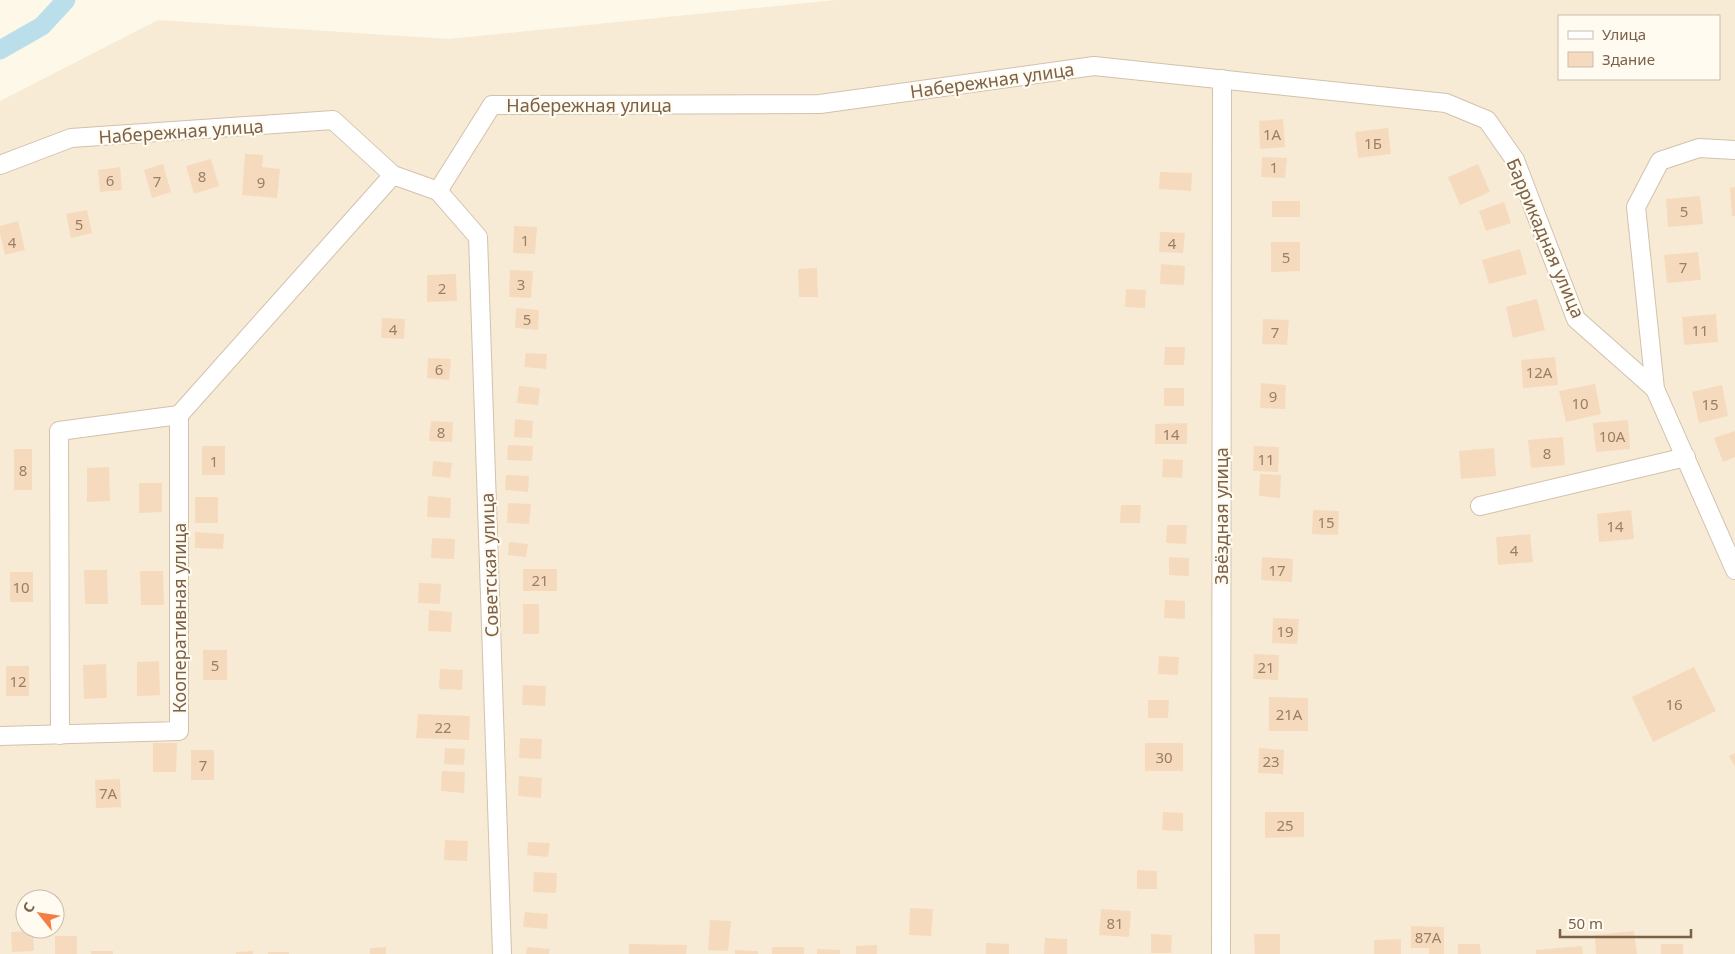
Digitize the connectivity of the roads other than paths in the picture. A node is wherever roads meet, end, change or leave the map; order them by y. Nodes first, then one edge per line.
1 (1222, 79) junction
2 (1735, 150) edge
3 (0, 165) edge
4 (393, 175) junction
5 (438, 191) junction
6 (1655, 389) junction
7 (179, 415) junction
8 (1686, 457) junction
9 (1480, 506) dead end
10 (1735, 570) edge
11 (60, 735) junction
12 (0, 736) edge
13 (502, 954) edge
14 (1221, 954) edge

1 - 5 street, Набережная улица
1 - 6 street, Баррикадная улица
1 - 14 street, Звёздная улица
2 - 6 street, Баррикадная улица
3 - 4 street, Набережная улица
4 - 5 street, Набережная улица
4 - 7 street
5 - 13 street, Советская улица
6 - 8 street, Баррикадная улица
7 - 11 street
7 - 11 street, Кооперативная улица
8 - 9 street
8 - 10 street, Баррикадная улица
11 - 12 street, Кооперативная улица

